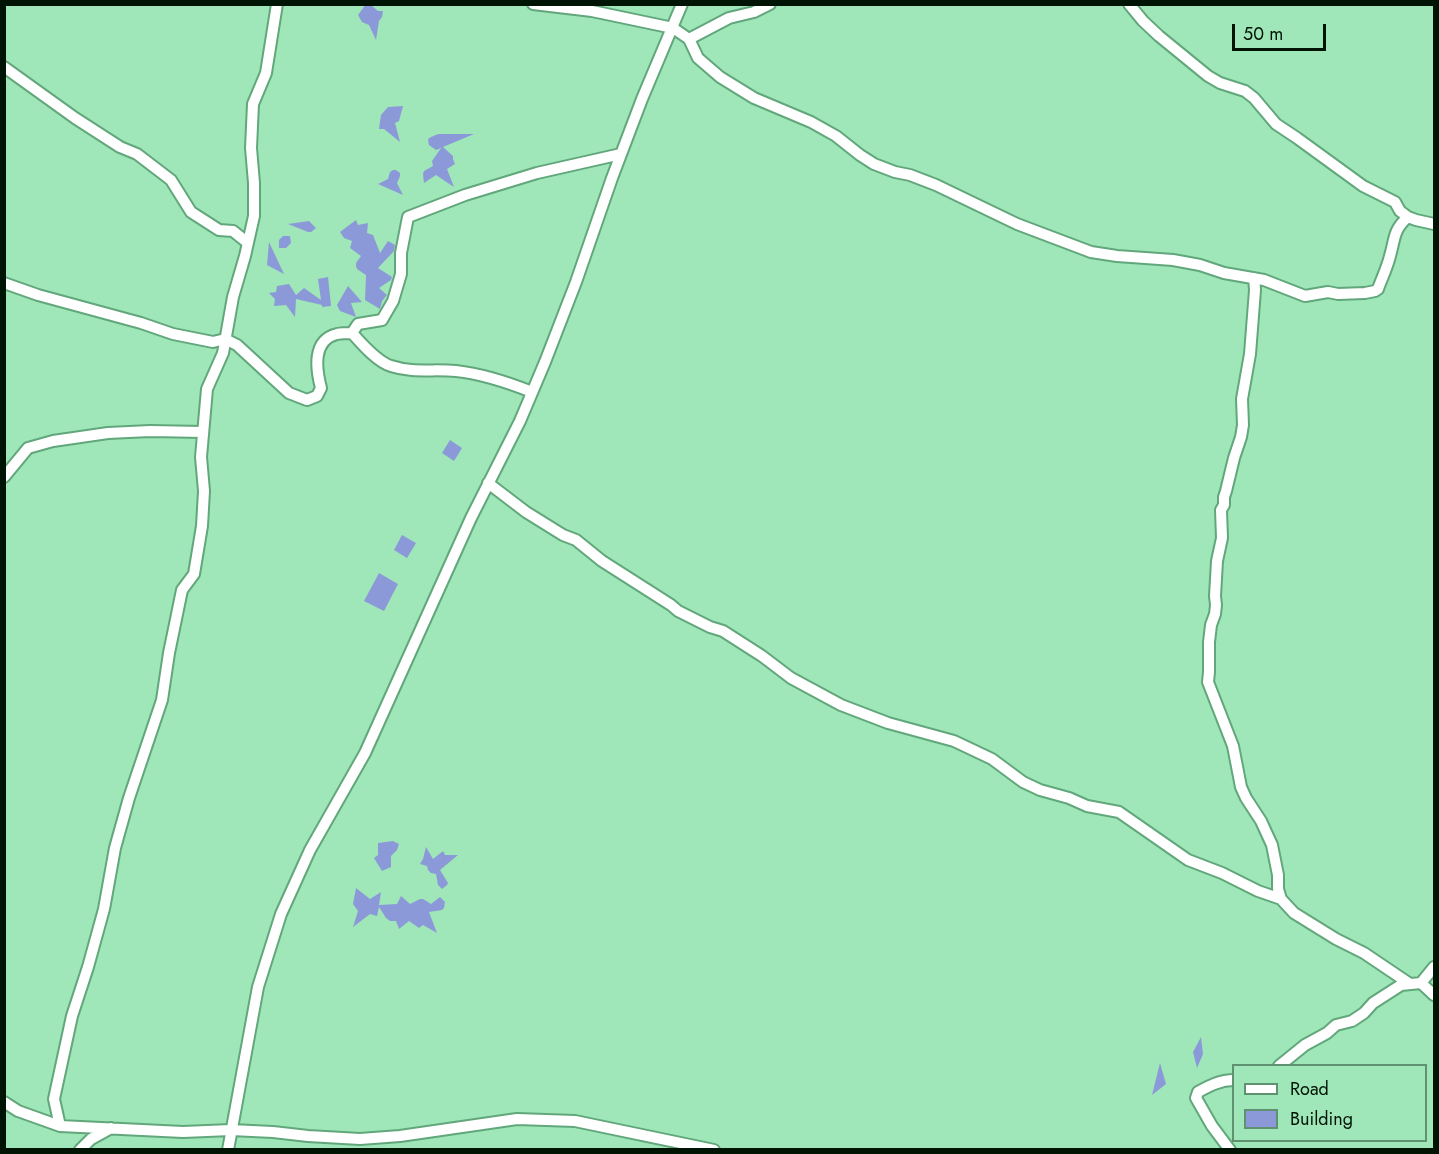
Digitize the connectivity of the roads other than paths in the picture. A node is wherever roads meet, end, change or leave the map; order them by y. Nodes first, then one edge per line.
1 (277, 4) edge
2 (533, 4) edge
3 (682, 4) edge
4 (770, 4) edge
5 (1129, 4) edge
6 (673, 28) junction
7 (688, 39) junction
8 (4, 67) edge
9 (621, 154) junction
10 (1408, 217) junction
11 (1434, 224) edge
12 (248, 243) junction
13 (1254, 278) junction
14 (4, 284) edge
15 (352, 333) junction
16 (225, 339) junction
17 (532, 392) junction
18 (203, 432) junction
19 (4, 477) edge
20 (489, 483) junction
21 (1281, 899) junction
22 (1434, 967) edge
23 (1416, 983) junction
24 (1434, 995) edge
25 (1280, 1064) edge
26 (1232, 1080) edge
27 (4, 1102) edge
28 (60, 1126) junction
29 (111, 1128) junction
30 (231, 1130) junction
31 (80, 1149) edge
32 (228, 1149) edge
33 (714, 1149) edge
34 (1230, 1149) edge

1 - 12 street
2 - 6 street
3 - 6 street
4 - 7 street
5 - 10 street
6 - 7 street
6 - 9 street
7 - 13 street
8 - 12 street
9 - 15 street
9 - 17 street
10 - 11 street
10 - 13 street
12 - 16 street
13 - 21 street
14 - 16 street
15 - 16 street
15 - 17 street
16 - 18 street
17 - 20 street
18 - 19 street
18 - 28 street
20 - 21 street
20 - 30 street
21 - 23 street
22 - 23 street
23 - 24 street
23 - 25 street
26 - 34 street
27 - 28 street
28 - 29 street
29 - 30 street
29 - 31 street
30 - 32 street
30 - 33 street

